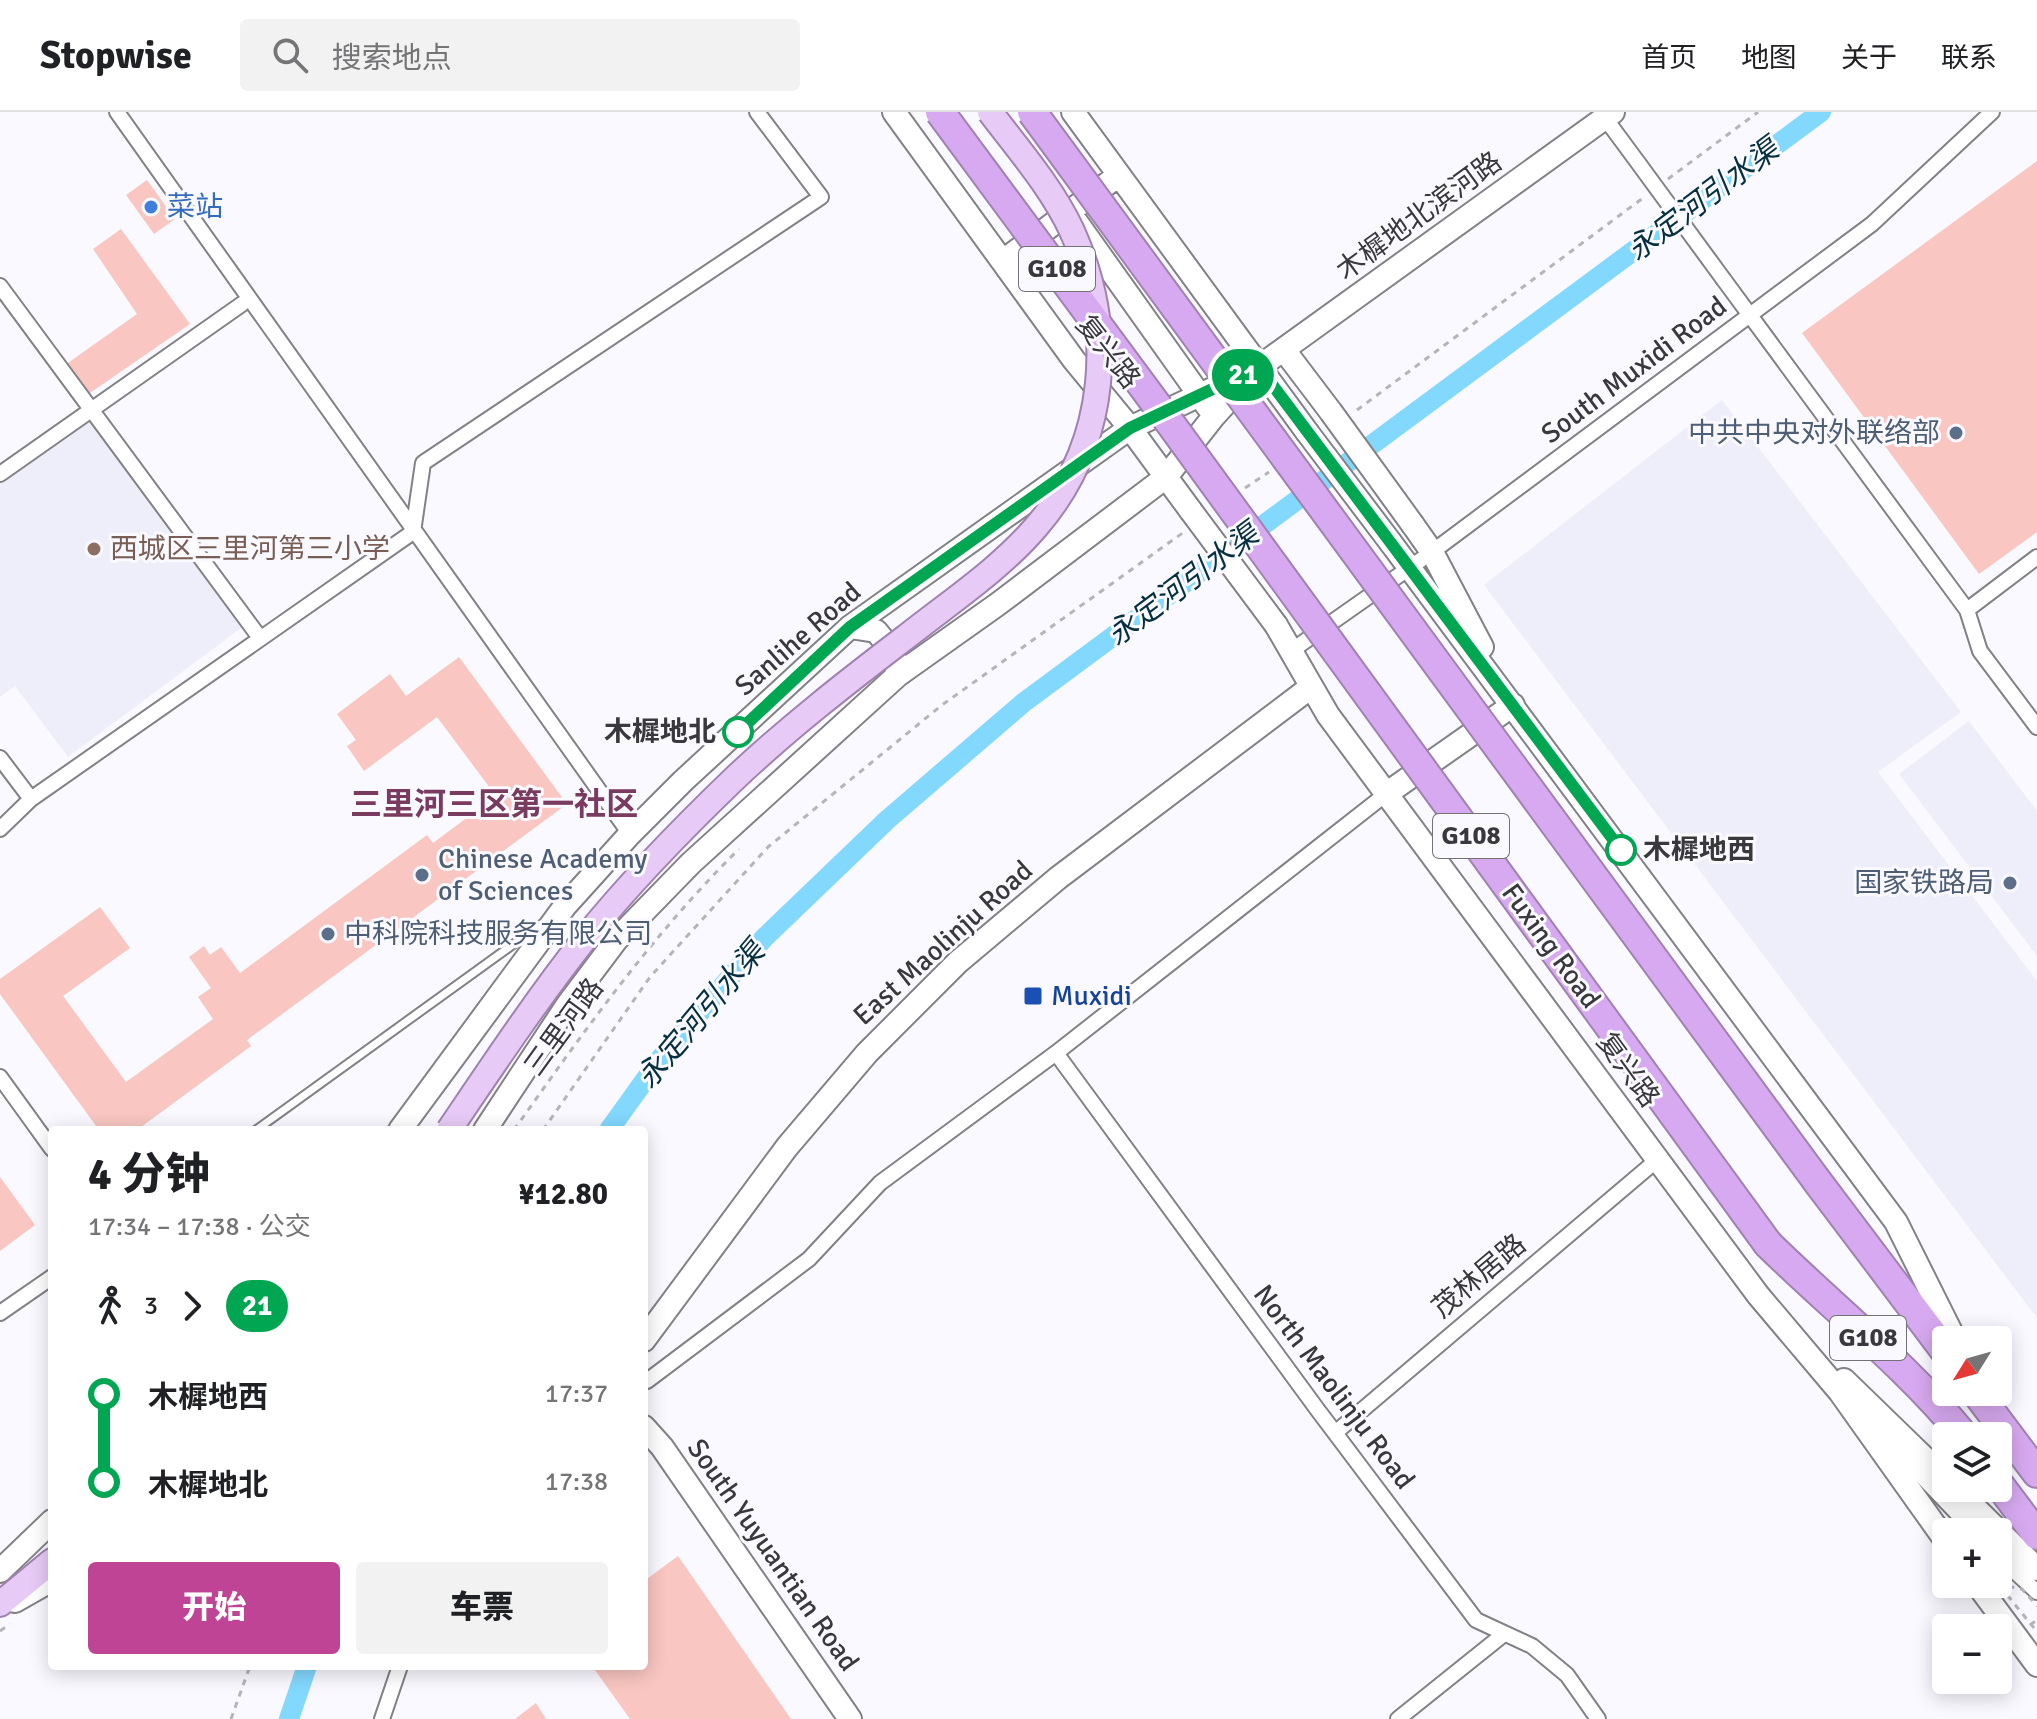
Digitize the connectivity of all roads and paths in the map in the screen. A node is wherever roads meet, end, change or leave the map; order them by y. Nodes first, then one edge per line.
1 (117, 112) edge
2 (757, 112) edge
3 (894, 112) edge
4 (940, 112) edge
5 (990, 112) edge
6 (1032, 112) edge
7 (1073, 112) edge
8 (1758, 112) edge
9 (1992, 112) edge
10 (1609, 115) edge
11 (1119, 175) junction
12 (1657, 187) dead end
13 (1644, 197) dead end
14 (1069, 212) junction
15 (1003, 261) junction
16 (0, 286) edge
17 (242, 304) dead end
18 (1751, 316) junction
19 (1284, 350) junction
20 (1259, 367) junction
21 (1309, 383) junction
22 (1199, 395) junction
23 (1339, 414) junction
24 (1214, 416) junction
25 (1130, 428) junction
26 (1273, 468) dead end
27 (0, 474) edge
28 (1166, 477) junction
29 (1236, 495) dead end
30 (1189, 521) junction
31 (413, 532) junction
32 (1432, 552) junction
33 (2037, 557) edge
34 (1408, 567) junction
35 (1967, 610) junction
36 (850, 627) junction
37 (260, 638) junction
38 (1291, 651) junction
39 (898, 675) junction
40 (1311, 687) junction
41 (1513, 705) junction
42 (2037, 727) edge
43 (0, 758) edge
44 (1386, 794) junction
45 (31, 799) junction
46 (0, 829) edge
47 (630, 834) junction
48 (749, 840) dead end
49 (565, 906) junction
50 (617, 939) junction
51 (1056, 1053) junction
52 (0, 1077) edge
53 (262, 1126) edge
54 (403, 1126) edge
55 (452, 1126) edge
56 (488, 1126) edge
57 (517, 1126) edge
58 (546, 1126) edge
59 (48, 1143) edge
60 (1657, 1160) junction
61 (48, 1280) edge
62 (1758, 1295) junction
63 (0, 1313) edge
64 (1948, 1326) edge
65 (1932, 1333) edge
66 (648, 1335) edge
67 (648, 1380) edge
68 (1840, 1392) junction
69 (1988, 1406) edge
70 (1952, 1422) edge
71 (648, 1431) edge
72 (1335, 1433) junction
73 (1932, 1465) edge
74 (2037, 1473) edge
75 (1969, 1502) edge
76 (2012, 1502) edge
77 (1962, 1518) edge
78 (1932, 1521) edge
79 (48, 1525) edge
80 (2037, 1535) edge
81 (48, 1552) edge
82 (48, 1564) edge
83 (2012, 1569) edge
84 (2037, 1569) edge
85 (0, 1571) edge
86 (0, 1582) edge
87 (48, 1582) edge
88 (2037, 1592) edge
89 (1987, 1598) edge
90 (0, 1604) edge
91 (2037, 1606) edge
92 (0, 1610) edge
93 (2034, 1628) dead end
94 (1504, 1634) junction
95 (2037, 1665) edge
96 (249, 1670) edge
97 (399, 1670) edge
98 (231, 1719) edge
99 (382, 1719) edge
100 (850, 1719) edge
101 (1398, 1719) edge
102 (1598, 1719) edge

1 - 31 street
2 - 31 street
3 - 15 street, 复兴路
4 - 70 highway, Fuxing Road / G108, bridge
5 - 55 main road, bridge
6 - 65 highway, G108, bridge
7 - 11 street
8 - 12 path
9 - 18 street, South Muxidi Road
10 - 18 street, bridge
10 - 19 street, 木樨地北滨河路
11 - 14 street
11 - 20 street
13 - 23 path
14 - 15 street
14 - 22 street
15 - 25 street, 复兴路
16 - 37 street
17 - 27 street
18 - 32 street, South Muxidi Road
18 - 35 street
19 - 20 street, 木樨地北滨河路
19 - 21 street
20 - 21 street
20 - 22 street, Sanlihe Road
20 - 24 street
20 - 34 street, bridge
21 - 23 street
22 - 24 street
22 - 25 street, Sanlihe Road
23 - 32 street, bridge
24 - 28 street
25 - 28 street, 复兴路
25 - 36 street, Sanlihe Road
26 - 29 path
28 - 30 street, 复兴路
28 - 39 street
30 - 38 street, 复兴路, bridge
30 - 58 path
31 - 37 street
31 - 47 street
32 - 34 street, South Muxidi Road
32 - 41 street
33 - 35 street
34 - 38 street, South Muxidi Road
34 - 41 street
35 - 42 street
36 - 39 street
36 - 47 street, Sanlihe Road
37 - 45 street
38 - 40 street, 复兴路
39 - 50 street
40 - 44 street, 复兴路
40 - 66 street, East Maolinju Road
41 - 44 street
41 - 64 street
43 - 45 street
44 - 51 street
44 - 60 street, 复兴路
45 - 46 street
47 - 49 street, Sanlihe Road
48 - 57 path, 三里河路
49 - 50 street
49 - 53 lane
49 - 54 street, Sanlihe Road
50 - 56 street
51 - 67 street
51 - 72 street, North Maolinju Road
52 - 59 street
60 - 62 street, 复兴路
60 - 72 street, 茂林居路
61 - 63 street
62 - 68 street, 复兴路
62 - 73 street
68 - 77 street
68 - 78 street, 复兴路
69 - 74 highway
71 - 100 street, South Yuyuantian Road
72 - 94 street, North Maolinju Road
75 - 84 street
76 - 80 highway
79 - 85 street
81 - 86 main road
82 - 90 main road
83 - 88 street
87 - 92 street
89 - 95 street
91 - 93 path, bridge
94 - 101 street
94 - 102 street, North Maolinju Road
96 - 98 path
97 - 99 street

